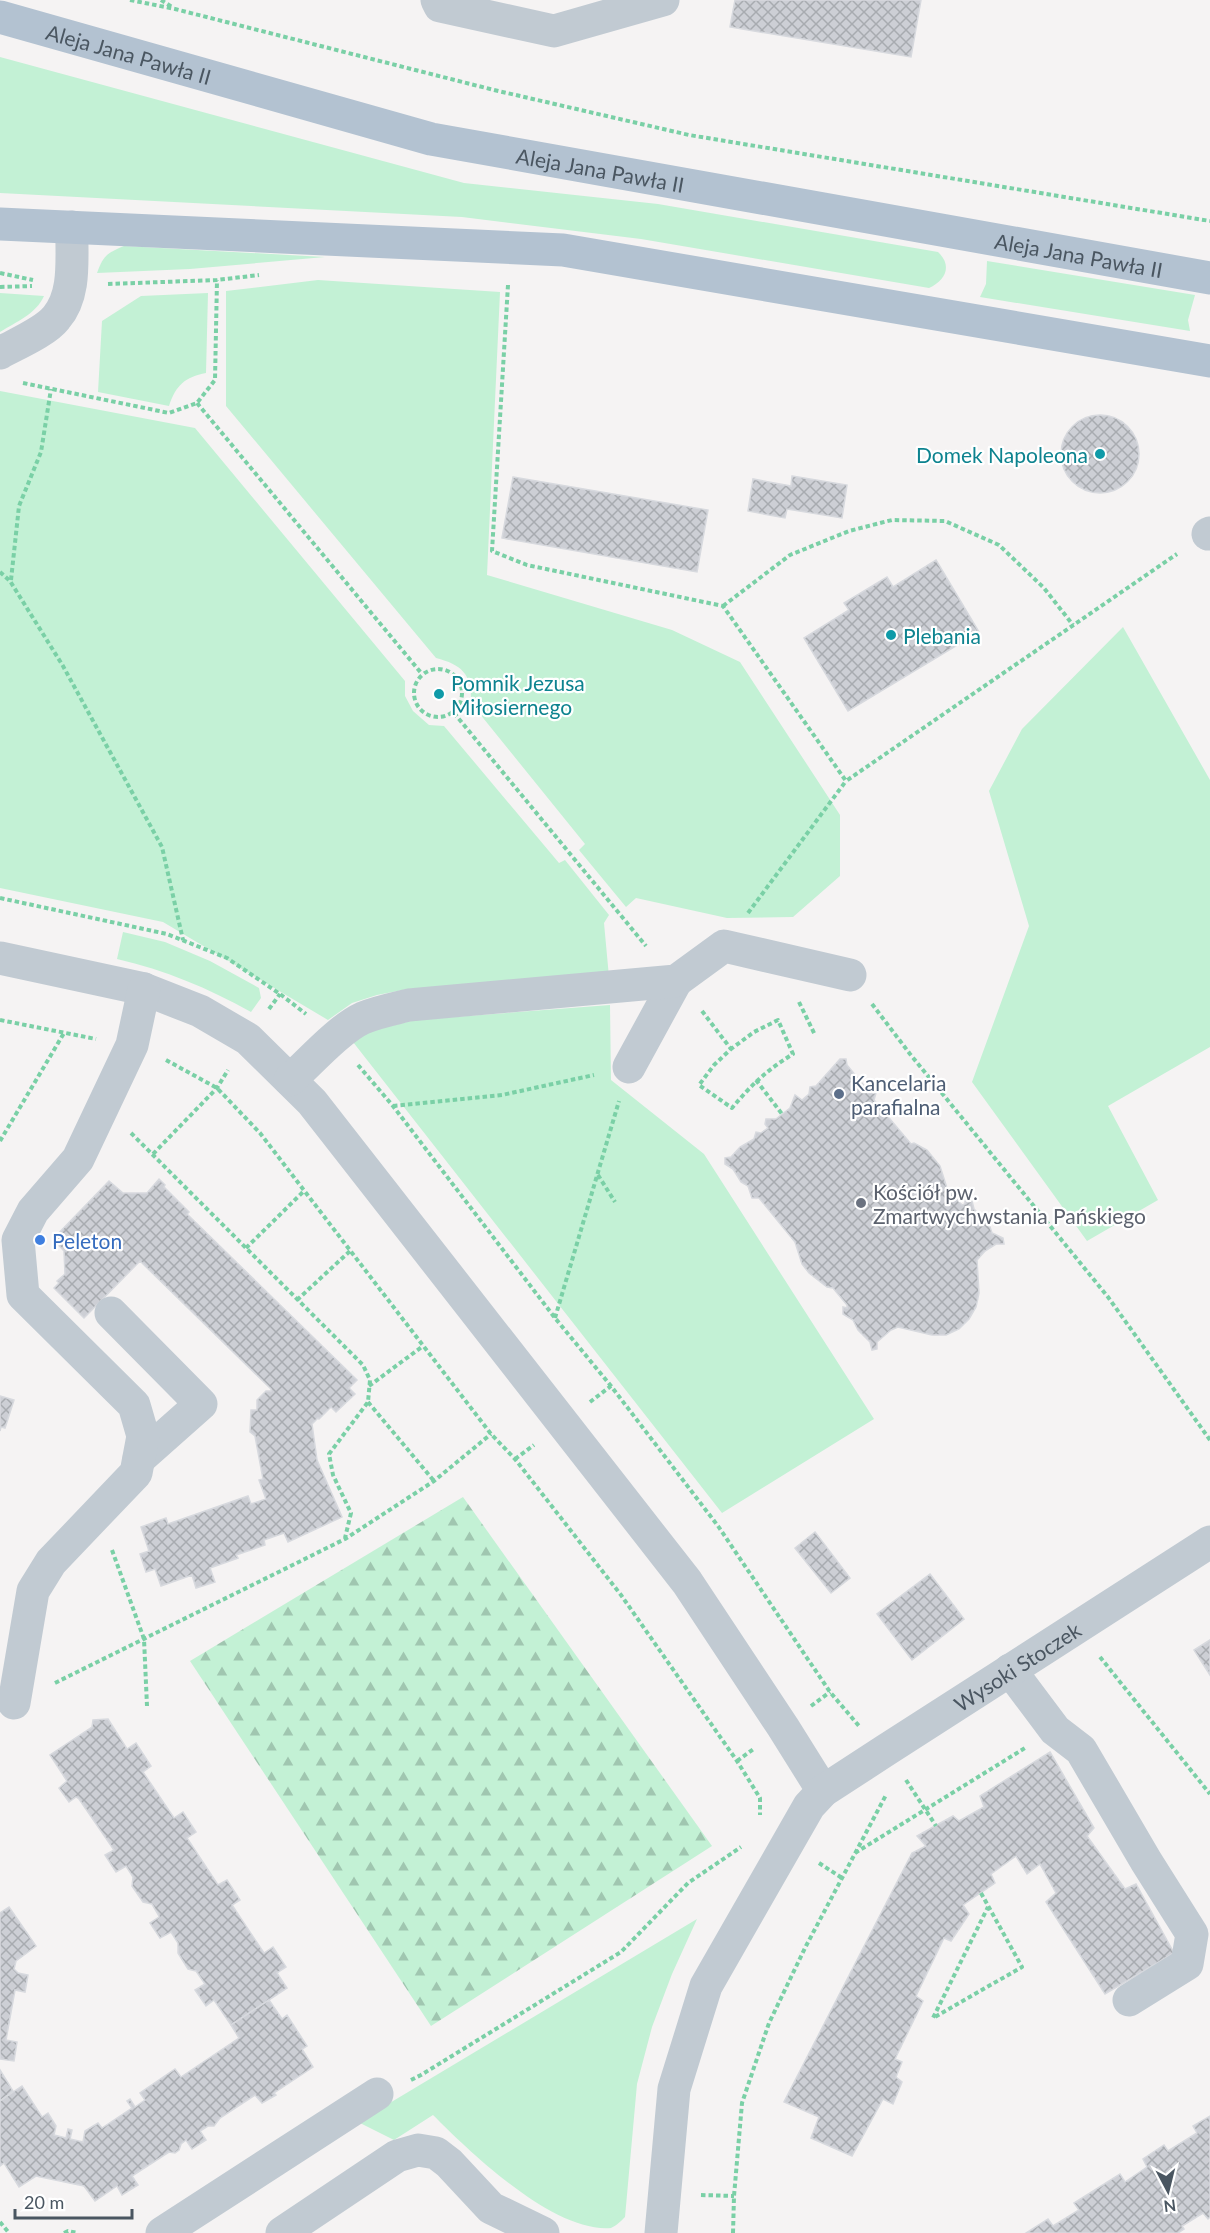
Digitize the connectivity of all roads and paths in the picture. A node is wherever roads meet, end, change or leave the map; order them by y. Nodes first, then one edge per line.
1 (129, 0) edge
2 (161, 0) edge
3 (437, 0) edge
4 (663, 0) edge
5 (176, 9) junction
6 (0, 17) edge
7 (1210, 221) edge
8 (0, 224) edge
9 (72, 227) junction
10 (0, 273) edge
11 (261, 275) dead end
12 (1210, 278) edge
13 (217, 280) junction
14 (508, 280) dead end
15 (60, 284) junction
16 (0, 287) edge
17 (0, 353) edge
18 (1210, 361) edge
19 (21, 383) dead end
20 (52, 389) junction
21 (197, 404) junction
22 (1209, 533) edge
23 (0, 572) edge
24 (10, 581) junction
25 (723, 606) junction
26 (1073, 626) junction
27 (422, 674) junction
28 (454, 713) junction
29 (846, 781) junction
30 (618, 913) dead end
31 (183, 941) dead end
32 (724, 946) junction
33 (0, 958) edge
34 (850, 975) joint
35 (676, 981) junction
36 (144, 989) junction
37 (280, 994) dead end
38 (798, 1000) dead end
39 (0, 1020) edge
40 (710, 1020) dead end
41 (64, 1033) junction
42 (815, 1035) dead end
43 (248, 1039) junction
44 (132, 1045) junction
45 (731, 1049) junction
46 (629, 1067) junction
47 (290, 1080) junction
48 (756, 1080) junction
49 (217, 1088) junction
50 (104, 1104) junction
51 (393, 1106) dead end
52 (782, 1114) dead end
53 (0, 1141) edge
54 (153, 1154) junction
55 (597, 1175) junction
56 (304, 1191) junction
57 (615, 1202) dead end
58 (246, 1248) junction
59 (350, 1251) junction
60 (297, 1300) junction
61 (111, 1312) dead end
62 (555, 1318) dead end
63 (423, 1346) junction
64 (369, 1386) junction
65 (368, 1402) junction
66 (491, 1434) junction
67 (1210, 1440) edge
68 (139, 1459) junction
69 (434, 1481) junction
70 (98, 1513) junction
71 (345, 1539) junction
72 (1210, 1542) edge
73 (1078, 1626) junction
74 (144, 1639) junction
75 (1010, 1670) junction
76 (14, 1703) joint
77 (147, 1706) dead end
78 (1055, 1730) junction
79 (886, 1750) junction
80 (823, 1791) junction
81 (1210, 1794) edge
82 (927, 1809) junction
83 (760, 1825) dead end
84 (936, 1826) dead end
85 (742, 1853) dead end
86 (855, 1854) dead end
87 (981, 1893) dead end
88 (988, 1907) junction
89 (1129, 2000) dead end
90 (377, 2094) joint
91 (0, 2222) edge
92 (9, 2233) edge
93 (64, 2233) edge
94 (78, 2233) edge
95 (162, 2233) edge
96 (282, 2233) edge
97 (543, 2233) edge
98 (661, 2233) edge

1 - 5 path
2 - 5 path
3 - 4 street
5 - 7 path
6 - 12 main road, Aleja Jana Pawła II
8 - 9 main road
9 - 15 street
9 - 18 main road
10 - 15 path
11 - 13 path
13 - 15 path
13 - 21 path
14 - 25 path
15 - 16 path
15 - 17 street
19 - 20 path
20 - 21 path
20 - 24 path
21 - 27 path
22 - 26 path
23 - 24 path
24 - 31 path
25 - 26 path
25 - 29 path
26 - 29 path
27 - 28 path
27 - 28 path
28 - 30 path
29 - 32 path
32 - 34 street
32 - 35 street
33 - 36 street
34 - 67 path
35 - 46 street
35 - 47 street
36 - 43 street
36 - 44 street
37 - 43 path
38 - 42 path
39 - 41 path
40 - 45 path
41 - 44 path
41 - 53 path
43 - 47 street
43 - 49 path
44 - 49 path
44 - 50 street
45 - 48 path
45 - 48 path
46 - 51 path
46 - 55 path
47 - 80 street
48 - 52 path
49 - 54 path
49 - 56 path
50 - 54 path
50 - 68 street
54 - 58 path
55 - 57 path
55 - 62 path
56 - 58 path
56 - 59 path
58 - 60 path
59 - 60 path
59 - 63 path
60 - 64 path
61 - 68 street
63 - 64 path
63 - 66 path
64 - 65 path
65 - 69 path
65 - 71 path
66 - 69 path
66 - 83 path
68 - 70 street
69 - 71 path
70 - 74 path
70 - 76 street
71 - 74 path
72 - 73 street, Wysoki Stoczek
73 - 75 street, Wysoki Stoczek
73 - 81 path
74 - 76 path
74 - 77 path
75 - 78 street
75 - 79 street, Wysoki Stoczek
78 - 82 path
78 - 89 street
79 - 80 street, Wysoki Stoczek
79 - 82 path
80 - 98 street, Wysoki Stoczek
82 - 84 path
82 - 86 path
85 - 90 path
87 - 88 path
88 - 88 path
90 - 95 street
91 - 92 path
93 - 94 path
96 - 97 street

